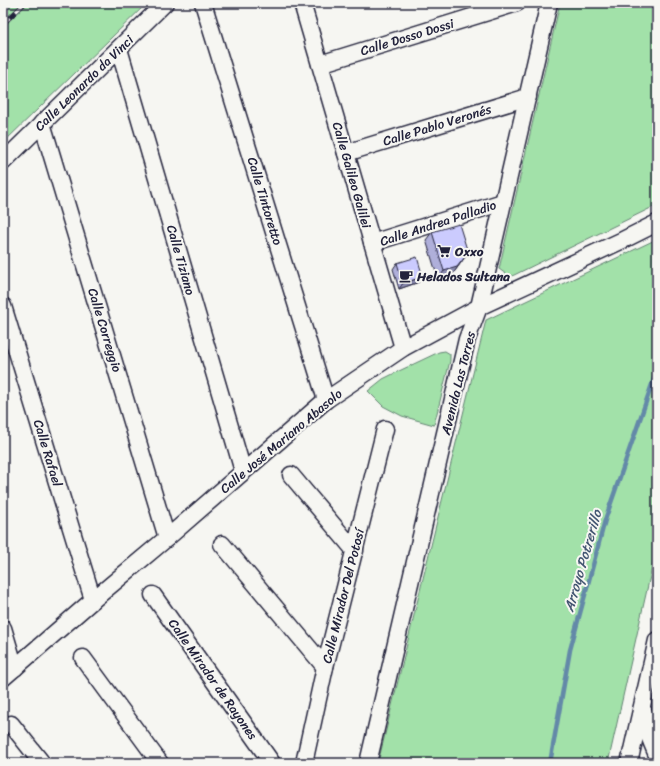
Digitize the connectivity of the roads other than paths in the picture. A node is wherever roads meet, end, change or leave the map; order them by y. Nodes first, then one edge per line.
1 (165, 3) edge
2 (203, 3) edge
3 (302, 3) edge
4 (516, 3) edge
5 (549, 3) edge
6 (119, 48) junction
7 (320, 64) junction
8 (528, 97) junction
9 (42, 123) junction
10 (346, 153) junction
11 (3, 162) edge
12 (503, 202) junction
13 (657, 223) edge
14 (372, 243) junction
15 (3, 306) edge
16 (479, 307) junction
17 (403, 348) junction
18 (326, 400) junction
19 (385, 429) dead end
20 (243, 471) junction
21 (291, 476) dead end
22 (167, 538) junction
23 (222, 544) dead end
24 (355, 551) junction
25 (153, 595) dead end
26 (93, 600) junction
27 (3, 628) edge
28 (657, 640) edge
29 (83, 658) dead end
30 (325, 667) junction
31 (15, 668) junction
32 (3, 678) edge
33 (644, 694) junction
34 (11, 724) dead end
35 (657, 755) edge
36 (42, 763) edge
37 (160, 763) edge
38 (272, 763) edge
39 (304, 763) edge
40 (368, 763) edge
41 (629, 763) edge

1 - 6 street, Calle Leonardo da Vinci
2 - 18 street, Calle Tintoretto
3 - 7 street, Calle Galileo Galilei
4 - 7 street, Calle Dosso Dossi
5 - 8 street, Avenida Las Torres
6 - 9 street, Calle Leonardo da Vinci
6 - 20 street, Calle Tiziano
7 - 10 street, Calle Galileo Galilei
8 - 10 street, Calle Pablo Veronés
8 - 12 street, Avenida Las Torres
9 - 11 street, Calle Leonardo da Vinci
9 - 22 street, Calle Correggio
10 - 14 street, Calle Galileo Galilei
12 - 14 street, Calle Andrea Palladio
12 - 16 street, Avenida Las Torres
13 - 16 street, Calle José Mariano Abasolo
14 - 17 street, Calle Galileo Galilei
15 - 26 street, Calle Rafael
16 - 17 street, Calle José Mariano Abasolo
16 - 40 street, Avenida Las Torres
17 - 18 street, Calle José Mariano Abasolo
18 - 20 street, Calle José Mariano Abasolo
19 - 24 street, Calle Mirador Del Potosí
20 - 22 street, Calle José Mariano Abasolo
21 - 24 street
22 - 26 street, Calle José Mariano Abasolo
23 - 30 street
24 - 30 street, Calle Mirador Del Potosí
25 - 38 street, Calle Mirador de Rayones
26 - 31 street, Calle José Mariano Abasolo
27 - 31 street
28 - 33 street
29 - 37 street
30 - 39 street, Calle Mirador Del Potosí
31 - 32 street, Calle José Mariano Abasolo
33 - 35 street
33 - 41 street
34 - 36 street

